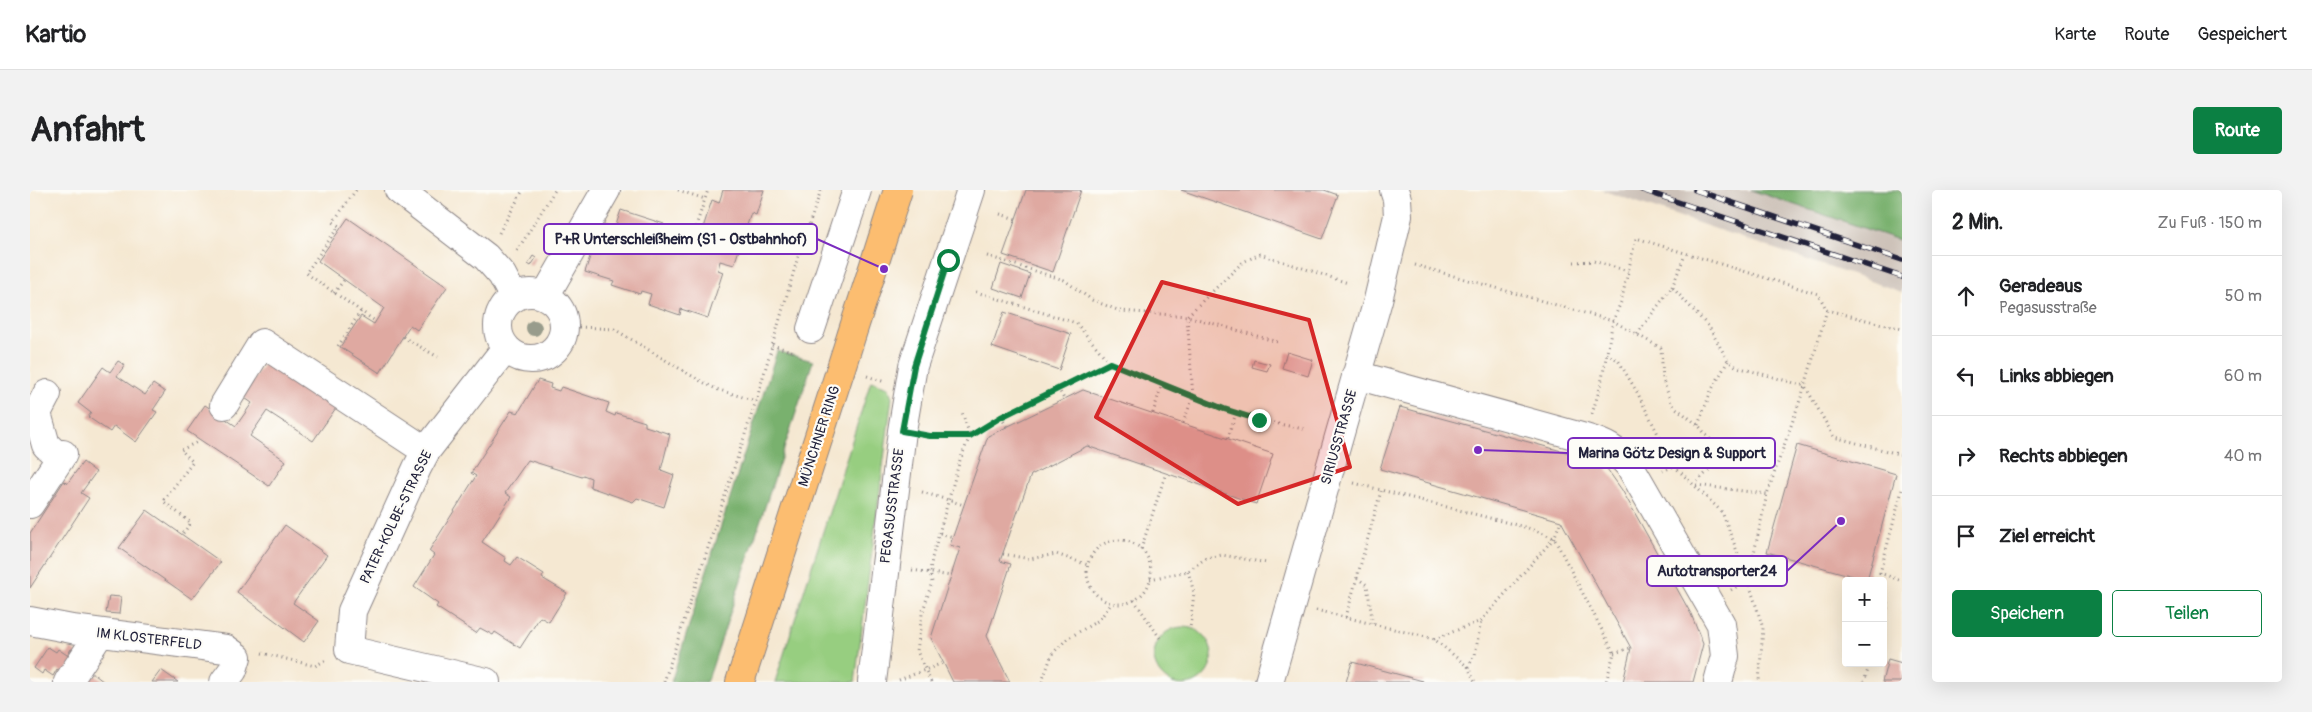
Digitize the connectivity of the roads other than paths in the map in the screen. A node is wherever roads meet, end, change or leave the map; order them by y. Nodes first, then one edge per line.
1 (399, 190) edge
2 (606, 190) edge
3 (856, 190) edge
4 (898, 190) edge
5 (971, 190) edge
6 (1394, 190) edge
7 (501, 277) junction
8 (544, 296) junction
9 (811, 329) dead end
10 (506, 348) junction
11 (1356, 374) junction
12 (47, 394) dead end
13 (224, 405) dead end
14 (426, 451) junction
15 (30, 504) edge
16 (30, 621) edge
17 (100, 633) junction
18 (872, 679) edge
19 (68, 682) edge
20 (224, 682) edge
21 (486, 682) edge
22 (740, 682) edge
23 (1269, 682) edge
24 (1718, 682) edge

1 - 7 street
2 - 8 street
3 - 9 street
4 - 22 main road, MÜNCHNER RING, bridge
5 - 18 street, PEGASUSSTRASSE
6 - 11 street, SIRIUSSTRASSE
7 - 8 street
7 - 10 street
8 - 10 street
10 - 14 street, PATER-KOLBE-STRASSE
11 - 23 street, SIRIUSSTRASSE
11 - 24 street
12 - 15 street
13 - 14 street
14 - 21 street, PATER-KOLBE-STRASSE
16 - 17 street, IM KLOSTERFELD
17 - 19 street
17 - 20 street, IM KLOSTERFELD

